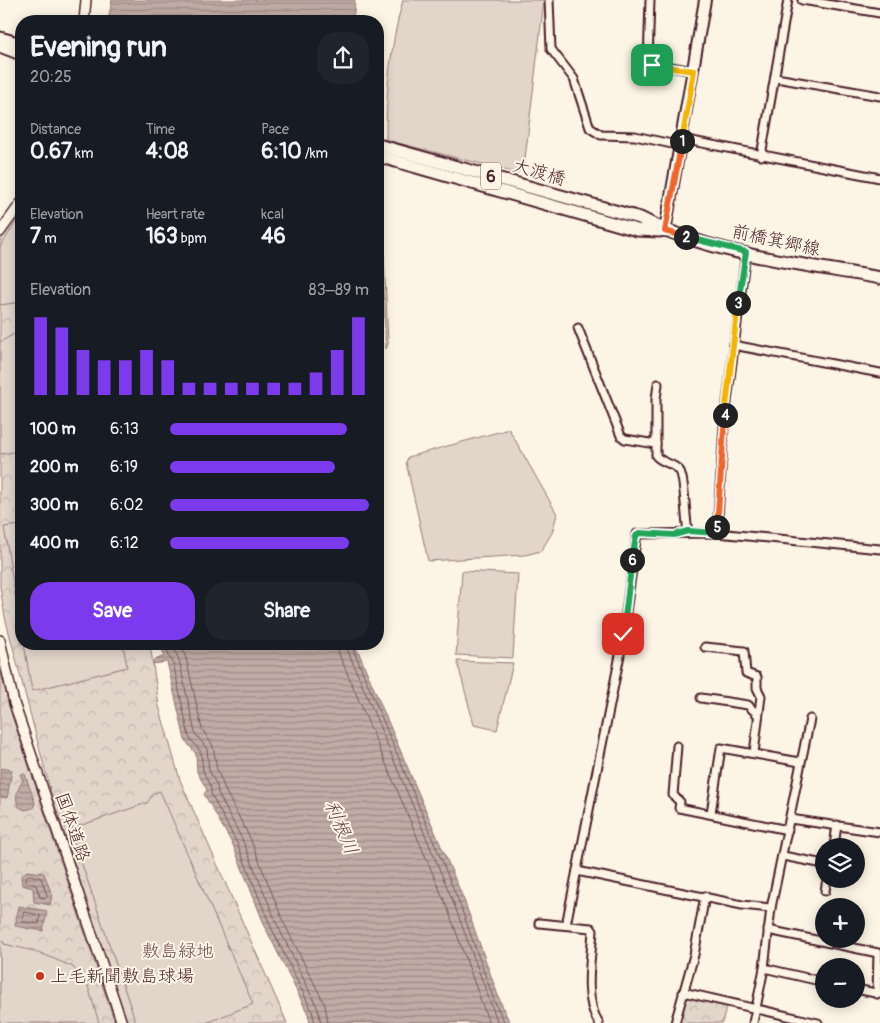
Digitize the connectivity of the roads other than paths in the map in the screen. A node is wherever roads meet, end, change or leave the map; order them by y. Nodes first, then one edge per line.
1 (86, 0) edge
2 (549, 0) edge
3 (650, 0) edge
4 (705, 0) edge
5 (788, 0) edge
6 (802, 0) edge
7 (880, 13) edge
8 (85, 15) edge
9 (0, 38) edge
10 (15, 42) edge
11 (0, 46) edge
12 (15, 52) edge
13 (694, 71) junction
14 (776, 78) junction
15 (880, 96) edge
16 (682, 142) junction
17 (384, 146) edge
18 (761, 156) junction
19 (384, 158) edge
20 (880, 178) edge
21 (605, 208) joint
22 (15, 211) edge
23 (602, 220) joint
24 (665, 231) junction
25 (0, 232) edge
26 (746, 252) junction
27 (880, 278) edge
28 (578, 328) dead end
29 (733, 345) junction
30 (880, 373) edge
31 (658, 384) dead end
32 (656, 444) junction
33 (688, 531) junction
34 (717, 533) junction
35 (880, 550) edge
36 (0, 640) edge
37 (705, 647) dead end
38 (701, 698) dead end
39 (758, 714) junction
40 (810, 719) dead end
41 (677, 746) dead end
42 (754, 753) junction
43 (800, 762) junction
44 (711, 814) junction
45 (790, 819) junction
46 (837, 825) junction
47 (788, 830) junction
48 (880, 832) edge
49 (835, 838) edge
50 (783, 856) junction
51 (815, 862) edge
52 (577, 871) junction
53 (826, 888) edge
54 (825, 891) dead end
55 (705, 896) junction
56 (771, 908) junction
57 (539, 923) dead end
58 (566, 925) junction
59 (768, 930) junction
60 (879, 951) edge
61 (764, 968) junction
62 (815, 980) edge
63 (865, 991) edge
64 (683, 992) junction
65 (879, 994) edge
66 (756, 1009) junction
67 (122, 1023) edge
68 (599, 1023) edge
69 (675, 1023) edge
70 (753, 1023) edge
71 (818, 1023) edge

1 - 8 street
2 - 16 street
3 - 13 street
4 - 13 main road
5 - 14 street
6 - 7 street
9 - 10 main road
11 - 12 main road
13 - 16 main road
14 - 15 street
14 - 18 street
16 - 18 street
16 - 24 main road
17 - 21 main road, 大渡橋 / 6
18 - 20 street
19 - 23 main road, 大渡橋 / 6
21 - 24 main road, 前橋箕郷線 / 6
22 - 25 street
23 - 24 main road, 前橋箕郷線 / 6
24 - 26 main road, 前橋箕郷線 / 6
26 - 27 main road, 前橋箕郷線 / 6
26 - 29 street
28 - 32 street
29 - 30 street
29 - 34 street
31 - 32 street
32 - 33 street
33 - 34 street
33 - 52 street
34 - 35 street
36 - 67 street, 国体道路
37 - 39 street
38 - 39 street
39 - 42 street
40 - 43 street
41 - 44 street
42 - 43 street
42 - 44 street
43 - 45 street
44 - 47 street
45 - 46 street
45 - 47 street
46 - 48 street
46 - 49 street
47 - 50 street
50 - 51 street
50 - 56 street
52 - 55 street
52 - 58 street
53 - 54 street
55 - 56 street
55 - 64 street
56 - 59 street
57 - 58 street
58 - 68 street
59 - 60 street
59 - 61 street
60 - 65 street
61 - 62 street
61 - 66 street
63 - 65 street
64 - 66 street
64 - 69 street
66 - 70 street
66 - 71 street

